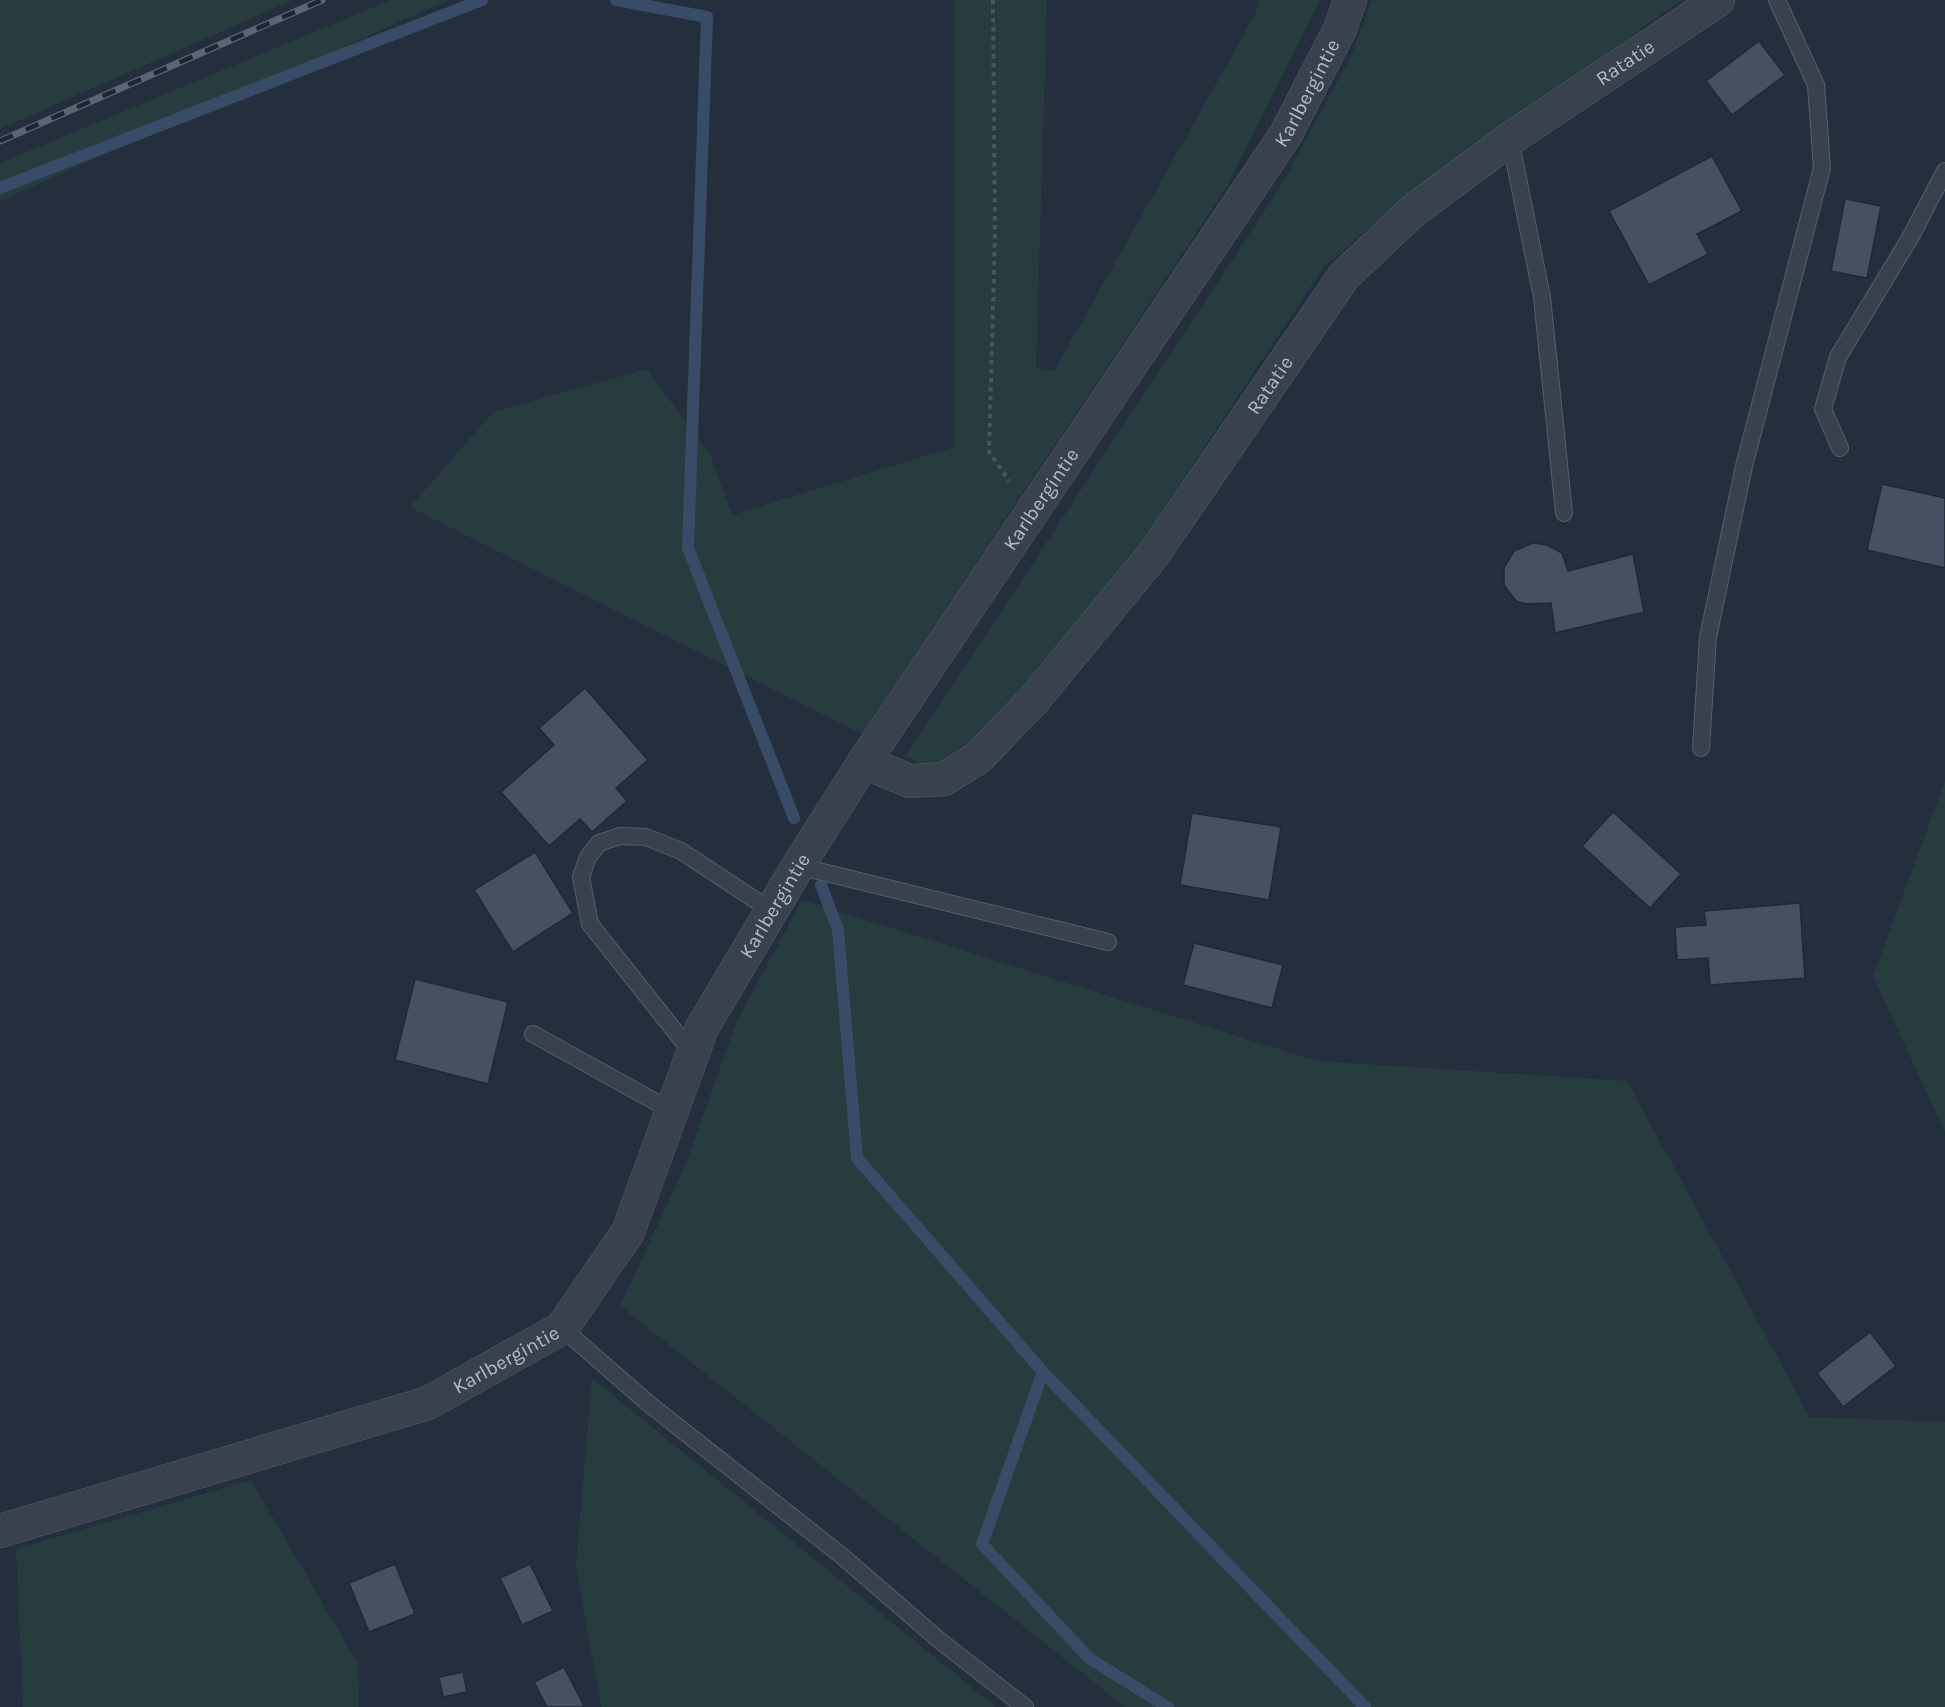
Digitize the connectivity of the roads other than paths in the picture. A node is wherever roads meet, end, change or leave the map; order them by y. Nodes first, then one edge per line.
1 (1350, 0) edge
2 (1718, 0) edge
3 (1777, 0) edge
4 (1510, 139) junction
5 (1945, 171) edge
6 (1840, 448) dead end
7 (1564, 513) dead end
8 (1701, 748) dead end
9 (864, 762) junction
10 (798, 866) junction
11 (772, 911) junction
12 (1108, 942) dead end
13 (533, 1034) dead end
14 (693, 1054) junction
15 (672, 1111) junction
16 (562, 1328) junction
17 (0, 1531) edge
18 (1025, 1707) edge

1 - 9 street, Karlbergintie
2 - 4 street, Ratatie
3 - 8 lane
4 - 7 lane
4 - 9 street, Ratatie
5 - 6 lane
9 - 10 street, Karlbergintie
10 - 11 street, Karlbergintie
10 - 12 lane
11 - 14 street, Karlbergintie
11 - 14 lane
13 - 15 lane
14 - 15 street, Karlbergintie
15 - 16 street, Karlbergintie
16 - 17 street, Karlbergintie
16 - 18 lane

